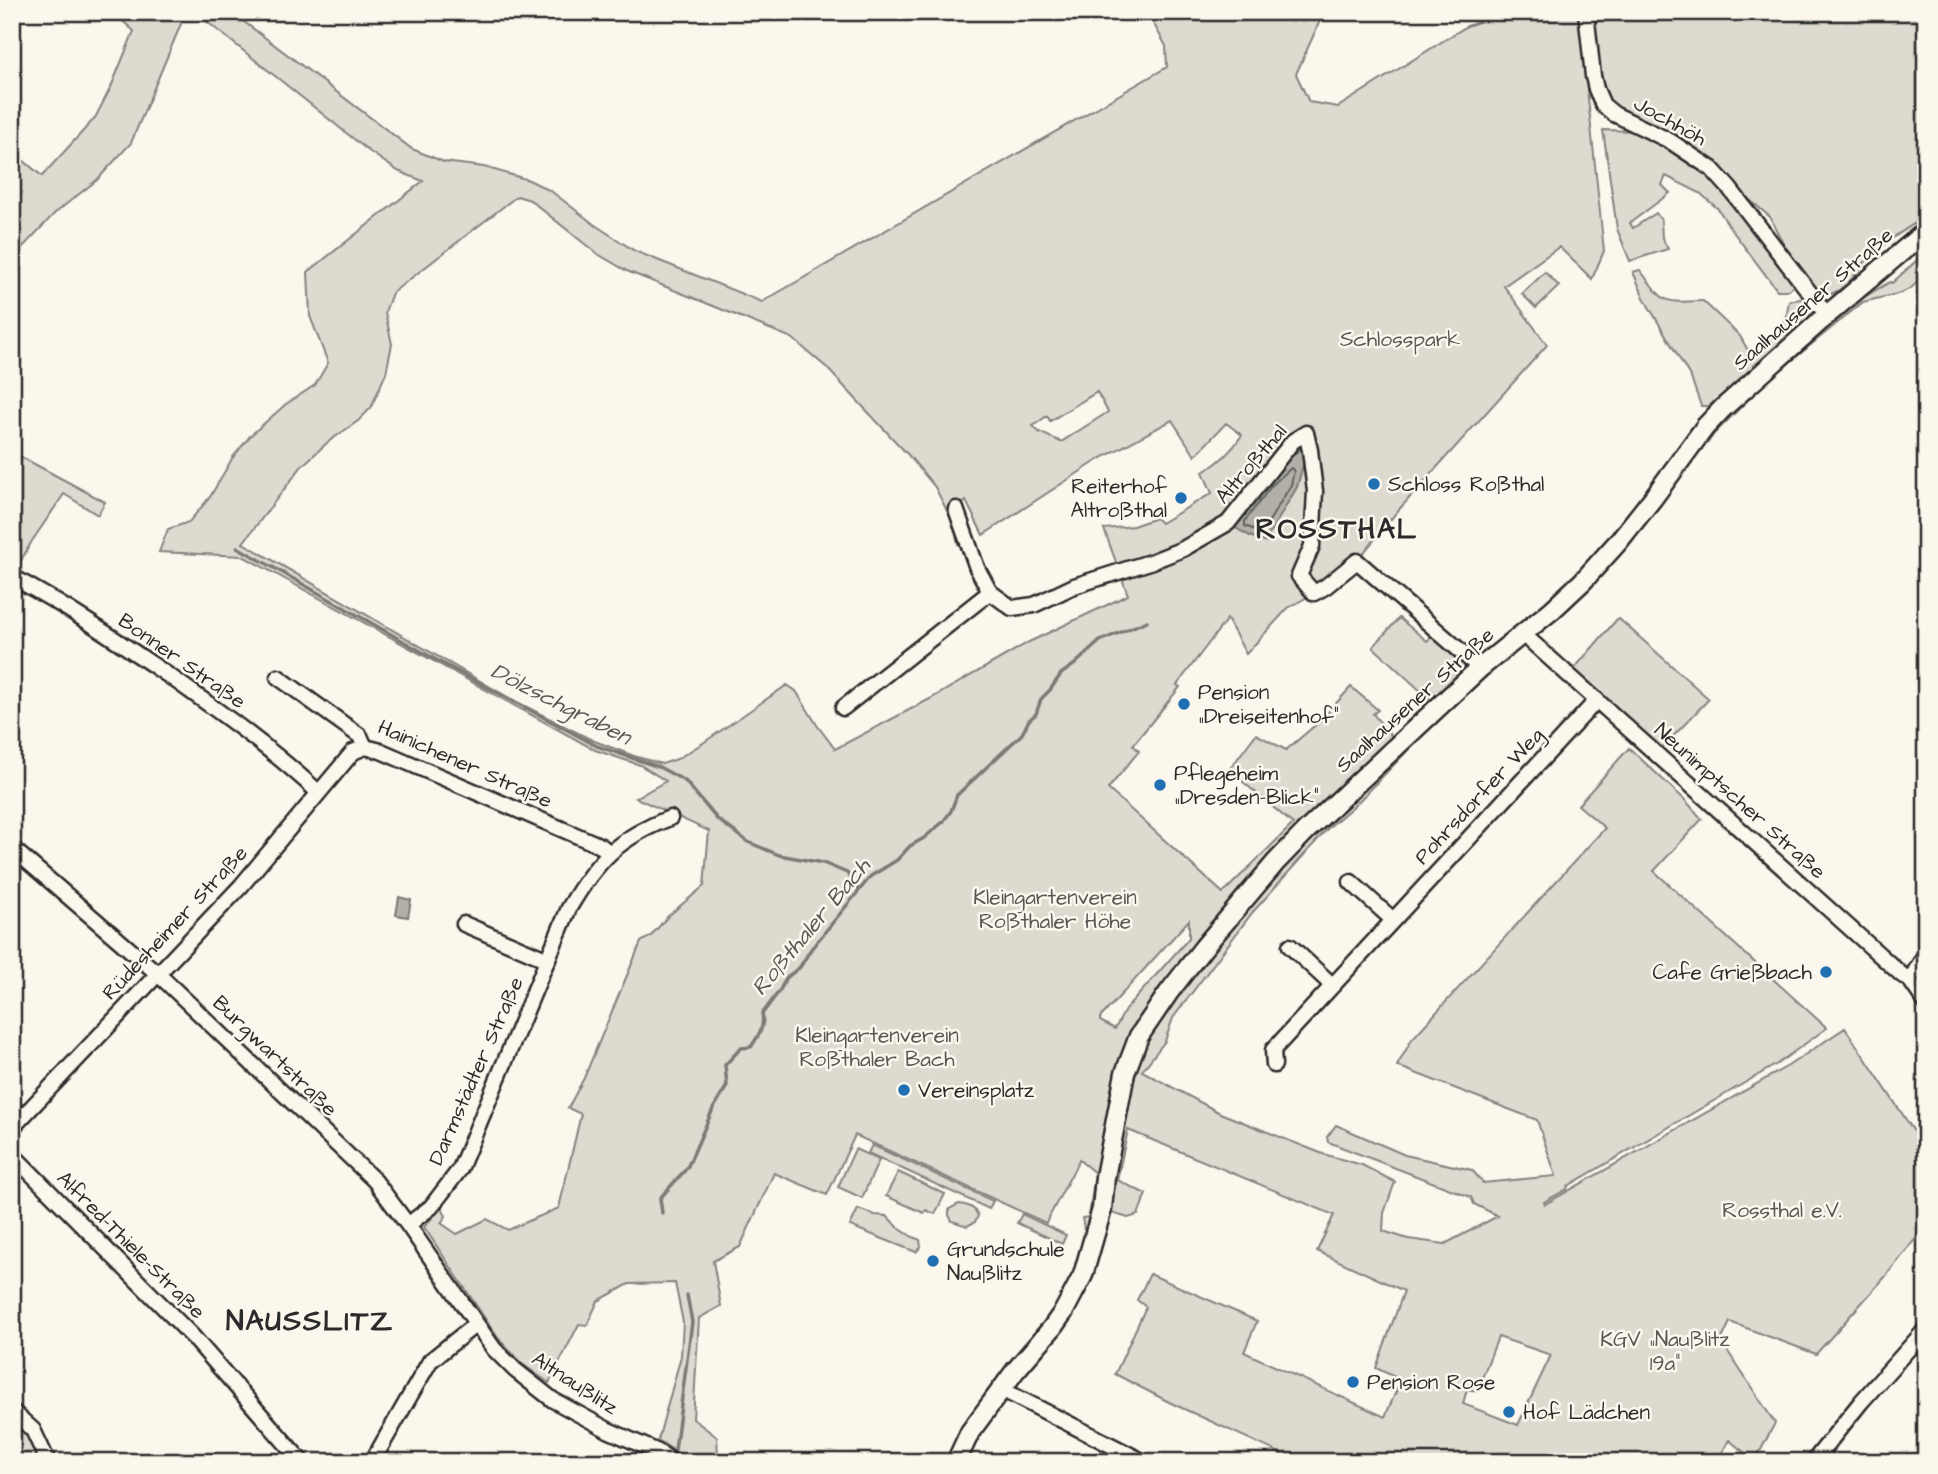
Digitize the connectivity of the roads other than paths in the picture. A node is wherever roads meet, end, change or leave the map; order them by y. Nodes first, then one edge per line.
1 (1586, 12) edge
2 (1926, 232) edge
3 (1827, 315) junction
4 (956, 509) dead end
5 (12, 577) edge
6 (990, 592) junction
7 (1523, 634) junction
8 (1480, 668) junction
9 (278, 677) dead end
10 (1597, 700) junction
11 (843, 708) dead end
12 (365, 747) junction
13 (318, 792) junction
14 (670, 818) dead end
15 (12, 848) edge
16 (609, 852) junction
17 (1351, 883) dead end
18 (1393, 920) junction
19 (464, 924) dead end
20 (1290, 946) dead end
21 (1926, 953) edge
22 (548, 960) junction
23 (158, 974) junction
24 (1910, 980) junction
25 (1332, 985) junction
26 (1926, 1003) edge
27 (1274, 1065) dead end
28 (12, 1128) edge
29 (12, 1154) edge
30 (408, 1225) junction
31 (476, 1324) junction
32 (1926, 1329) edge
33 (1001, 1389) junction
34 (12, 1411) edge
35 (48, 1462) edge
36 (302, 1462) edge
37 (372, 1462) edge
38 (673, 1462) edge
39 (956, 1462) edge
40 (1144, 1462) edge
41 (1813, 1462) edge

1 - 3 street, Jochhöh
2 - 3 street, Saalhausener Straße
3 - 7 street, Saalhausener Straße
4 - 6 street
5 - 13 street, Bonner Straße
6 - 8 street, Altroßthal
6 - 11 street
7 - 8 street, Saalhausener Straße
7 - 10 street, Neunimptscher Straße
8 - 33 street, Saalhausener Straße
9 - 12 street, Hainichener Straße
10 - 18 street, Pohrsdorfer Weg
10 - 24 street, Neunimptscher Straße
12 - 13 street, Rüdesheimer Straße
12 - 16 street, Hainichener Straße
13 - 23 street, Rüdesheimer Straße
14 - 16 street, Darmstädter Straße
15 - 23 street, Burgwartstraße
16 - 22 street, Darmstädter Straße
17 - 18 street
18 - 25 street, Pohrsdorfer Weg
19 - 22 street, Darmstädter Straße
20 - 25 street
21 - 24 street
22 - 30 street, Darmstädter Straße
23 - 28 street, Rüdesheimer Straße
23 - 30 street, Burgwartstraße
24 - 26 street, Neunimptscher Straße
25 - 27 street, Pohrsdorfer Weg
29 - 36 street, Alfred-Thiele-Straße
30 - 31 street, Burgwartstraße
31 - 37 street
31 - 38 street, Altnaußlitz
32 - 41 street
33 - 39 street, Saalhausener Straße
33 - 40 street
34 - 35 street

